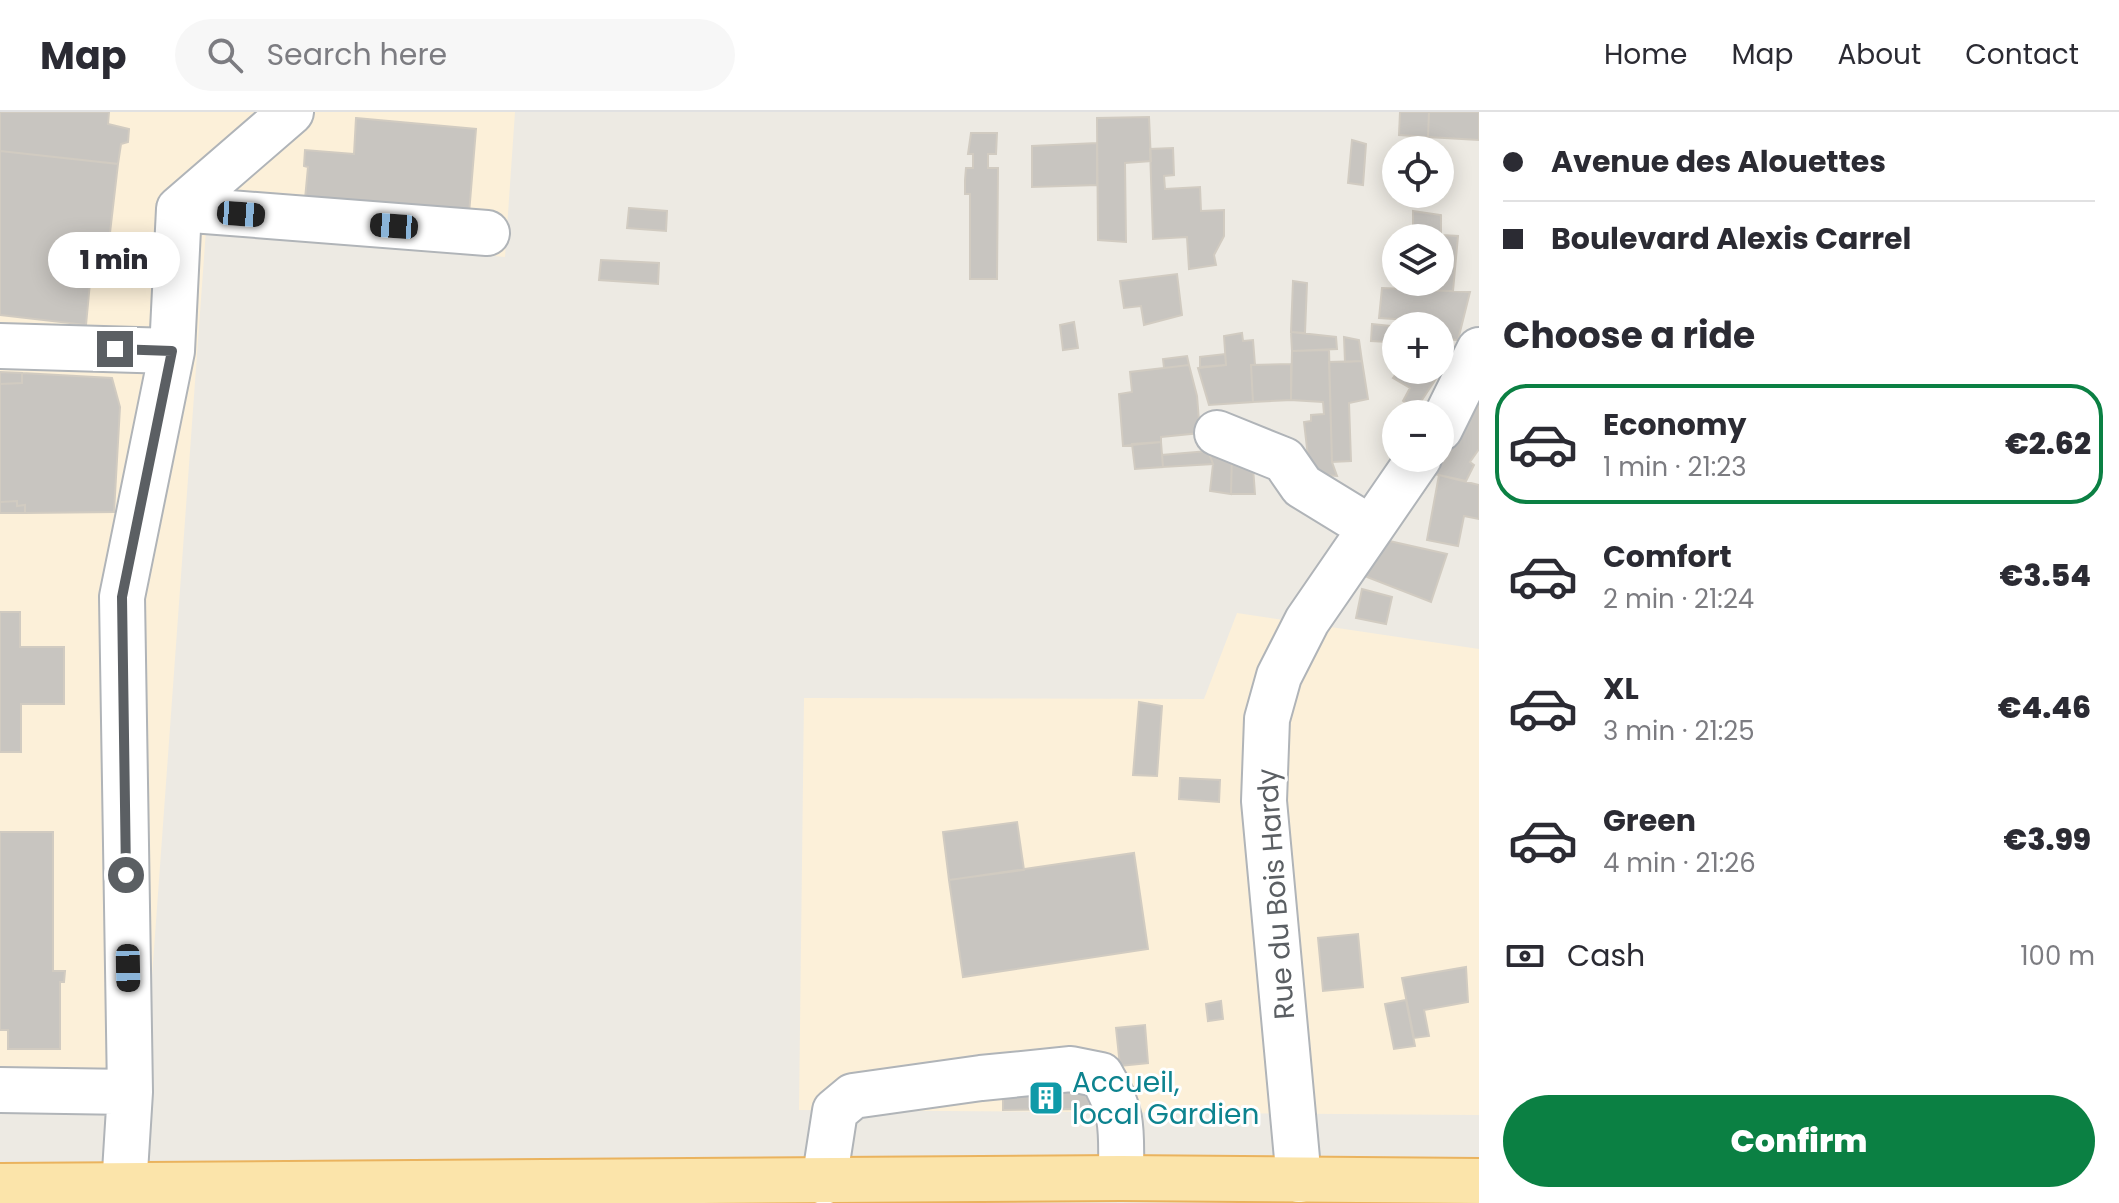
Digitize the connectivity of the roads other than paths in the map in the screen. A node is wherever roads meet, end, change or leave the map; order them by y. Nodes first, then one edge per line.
1 (291, 112) edge
2 (179, 209) junction
3 (487, 233) dead end
4 (0, 346) edge
5 (1479, 350) edge
6 (172, 351) junction
7 (1454, 401) edge
8 (1217, 433) dead end
9 (1409, 472) edge
10 (1369, 527) junction
11 (0, 1090) edge
12 (130, 1092) junction
13 (1121, 1178) junction
14 (1299, 1180) junction
15 (1479, 1181) edge
16 (824, 1182) junction
17 (0, 1186) edge
18 (124, 1188) junction

1 - 2 street
2 - 3 street
2 - 6 street
4 - 6 street
5 - 7 street
6 - 12 street
8 - 10 street
9 - 10 street, Rue du Bois Hardy
10 - 14 street, Rue du Bois Hardy
11 - 12 street
12 - 18 street
13 - 14 main road
13 - 16 main road
13 - 16 street
14 - 15 main road
16 - 18 main road
17 - 18 main road

